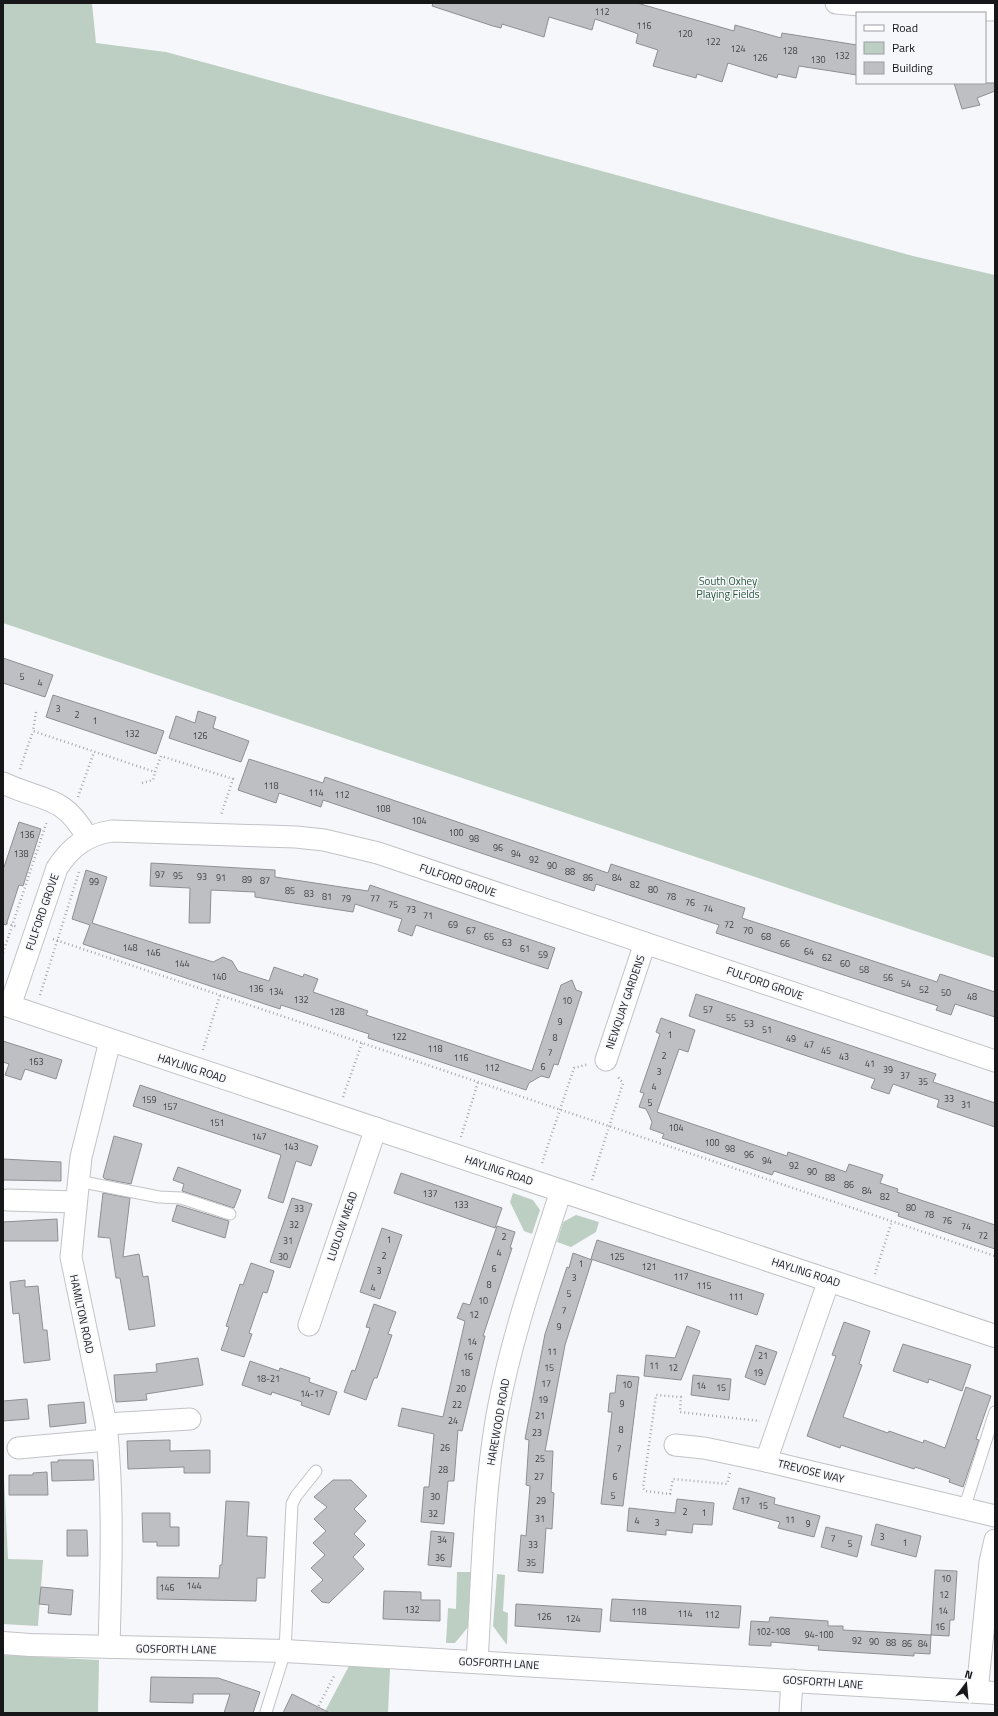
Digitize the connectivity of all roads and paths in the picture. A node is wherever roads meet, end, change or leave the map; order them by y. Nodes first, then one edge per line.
1 (836, 3) edge
2 (995, 10) edge
3 (36, 712) dead end
4 (33, 731) junction
5 (94, 752) junction
6 (155, 772) junction
7 (142, 783) dead end
8 (8, 786) edge
9 (53, 802) junction
10 (72, 814) junction
11 (215, 834) junction
12 (88, 837) junction
13 (3, 922) edge
14 (12, 925) junction
15 (35, 932) junction
16 (58, 940) junction
17 (645, 943) junction
18 (3, 953) edge
19 (220, 995) junction
20 (6, 1005) edge
21 (34, 1014) junction
22 (110, 1041) junction
23 (362, 1043) junction
24 (606, 1060) junction
25 (995, 1061) edge
26 (197, 1069) junction
27 (478, 1082) junction
28 (560, 1109) junction
29 (337, 1115) junction
30 (609, 1126) junction
31 (376, 1128) junction
32 (455, 1155) junction
33 (78, 1182) junction
34 (535, 1182) junction
35 (561, 1191) junction
36 (586, 1199) junction
37 (7, 1200) dead end
38 (76, 1202) junction
39 (230, 1214) dead end
40 (892, 1221) junction
41 (995, 1256) edge
42 (829, 1280) junction
43 (869, 1292) junction
44 (309, 1325) dead end
45 (995, 1336) edge
46 (995, 1412) edge
47 (190, 1419) dead end
48 (106, 1432) junction
49 (675, 1445) dead end
50 (18, 1448) dead end
51 (766, 1460) junction
52 (316, 1471) dead end
53 (964, 1509) junction
54 (995, 1516) edge
55 (995, 1540) edge
56 (3, 1643) edge
57 (109, 1647) junction
58 (286, 1651) junction
59 (345, 1654) junction
60 (477, 1662) junction
61 (792, 1680) junction
62 (986, 1692) edge
63 (266, 1712) dead end
64 (315, 1713) edge
65 (790, 1713) edge

1 - 2 street
3 - 4 path
4 - 5 path
4 - 8 path
5 - 6 path
5 - 10 path
6 - 7 path
6 - 11 path
8 - 9 street
9 - 10 street
9 - 14 path
10 - 12 street
11 - 12 street, FULFORD GROVE
11 - 17 street, FULFORD GROVE
12 - 15 street, FULFORD GROVE
12 - 16 path
13 - 14 path
14 - 15 path
14 - 18 path
15 - 16 path
15 - 20 street, FULFORD GROVE
16 - 19 path
16 - 21 path
17 - 24 street, NEWQUAY GARDENS
17 - 25 street, FULFORD GROVE
19 - 23 path
19 - 26 path
20 - 21 street, HAYLING ROAD
21 - 22 street, HAYLING ROAD
22 - 26 street, HAYLING ROAD
22 - 33 street, HAMILTON ROAD
23 - 27 path
23 - 29 path
24 - 28 path
24 - 30 path
26 - 29 street, HAYLING ROAD
27 - 28 path
27 - 32 path
28 - 30 path
28 - 34 path
29 - 31 street, HAYLING ROAD
30 - 36 path
30 - 40 path
31 - 32 street, HAYLING ROAD
31 - 44 street, LUDLOW MEAD
32 - 34 street, HAYLING ROAD
33 - 38 street, HAMILTON ROAD
33 - 39 lane
34 - 35 street, HAYLING ROAD
35 - 36 street, HAYLING ROAD
35 - 60 street, HAREWOOD ROAD
36 - 42 street, HAYLING ROAD
37 - 38 street
38 - 48 street, HAMILTON ROAD
40 - 41 path
40 - 43 path
42 - 43 street, HAYLING ROAD
42 - 51 street, TREVOSE WAY
43 - 45 street, HAYLING ROAD
46 - 53 lane
47 - 48 street
48 - 50 street
48 - 57 street, HAMILTON ROAD
49 - 51 street
51 - 53 street, TREVOSE WAY
52 - 58 lane
53 - 54 street, TREVOSE WAY
55 - 62 street
56 - 57 street, GOSFORTH LANE
57 - 58 street, GOSFORTH LANE
58 - 59 street, GOSFORTH LANE
58 - 63 lane
59 - 60 street, GOSFORTH LANE
59 - 64 path
60 - 61 street, GOSFORTH LANE
61 - 62 street, GOSFORTH LANE
61 - 65 street

